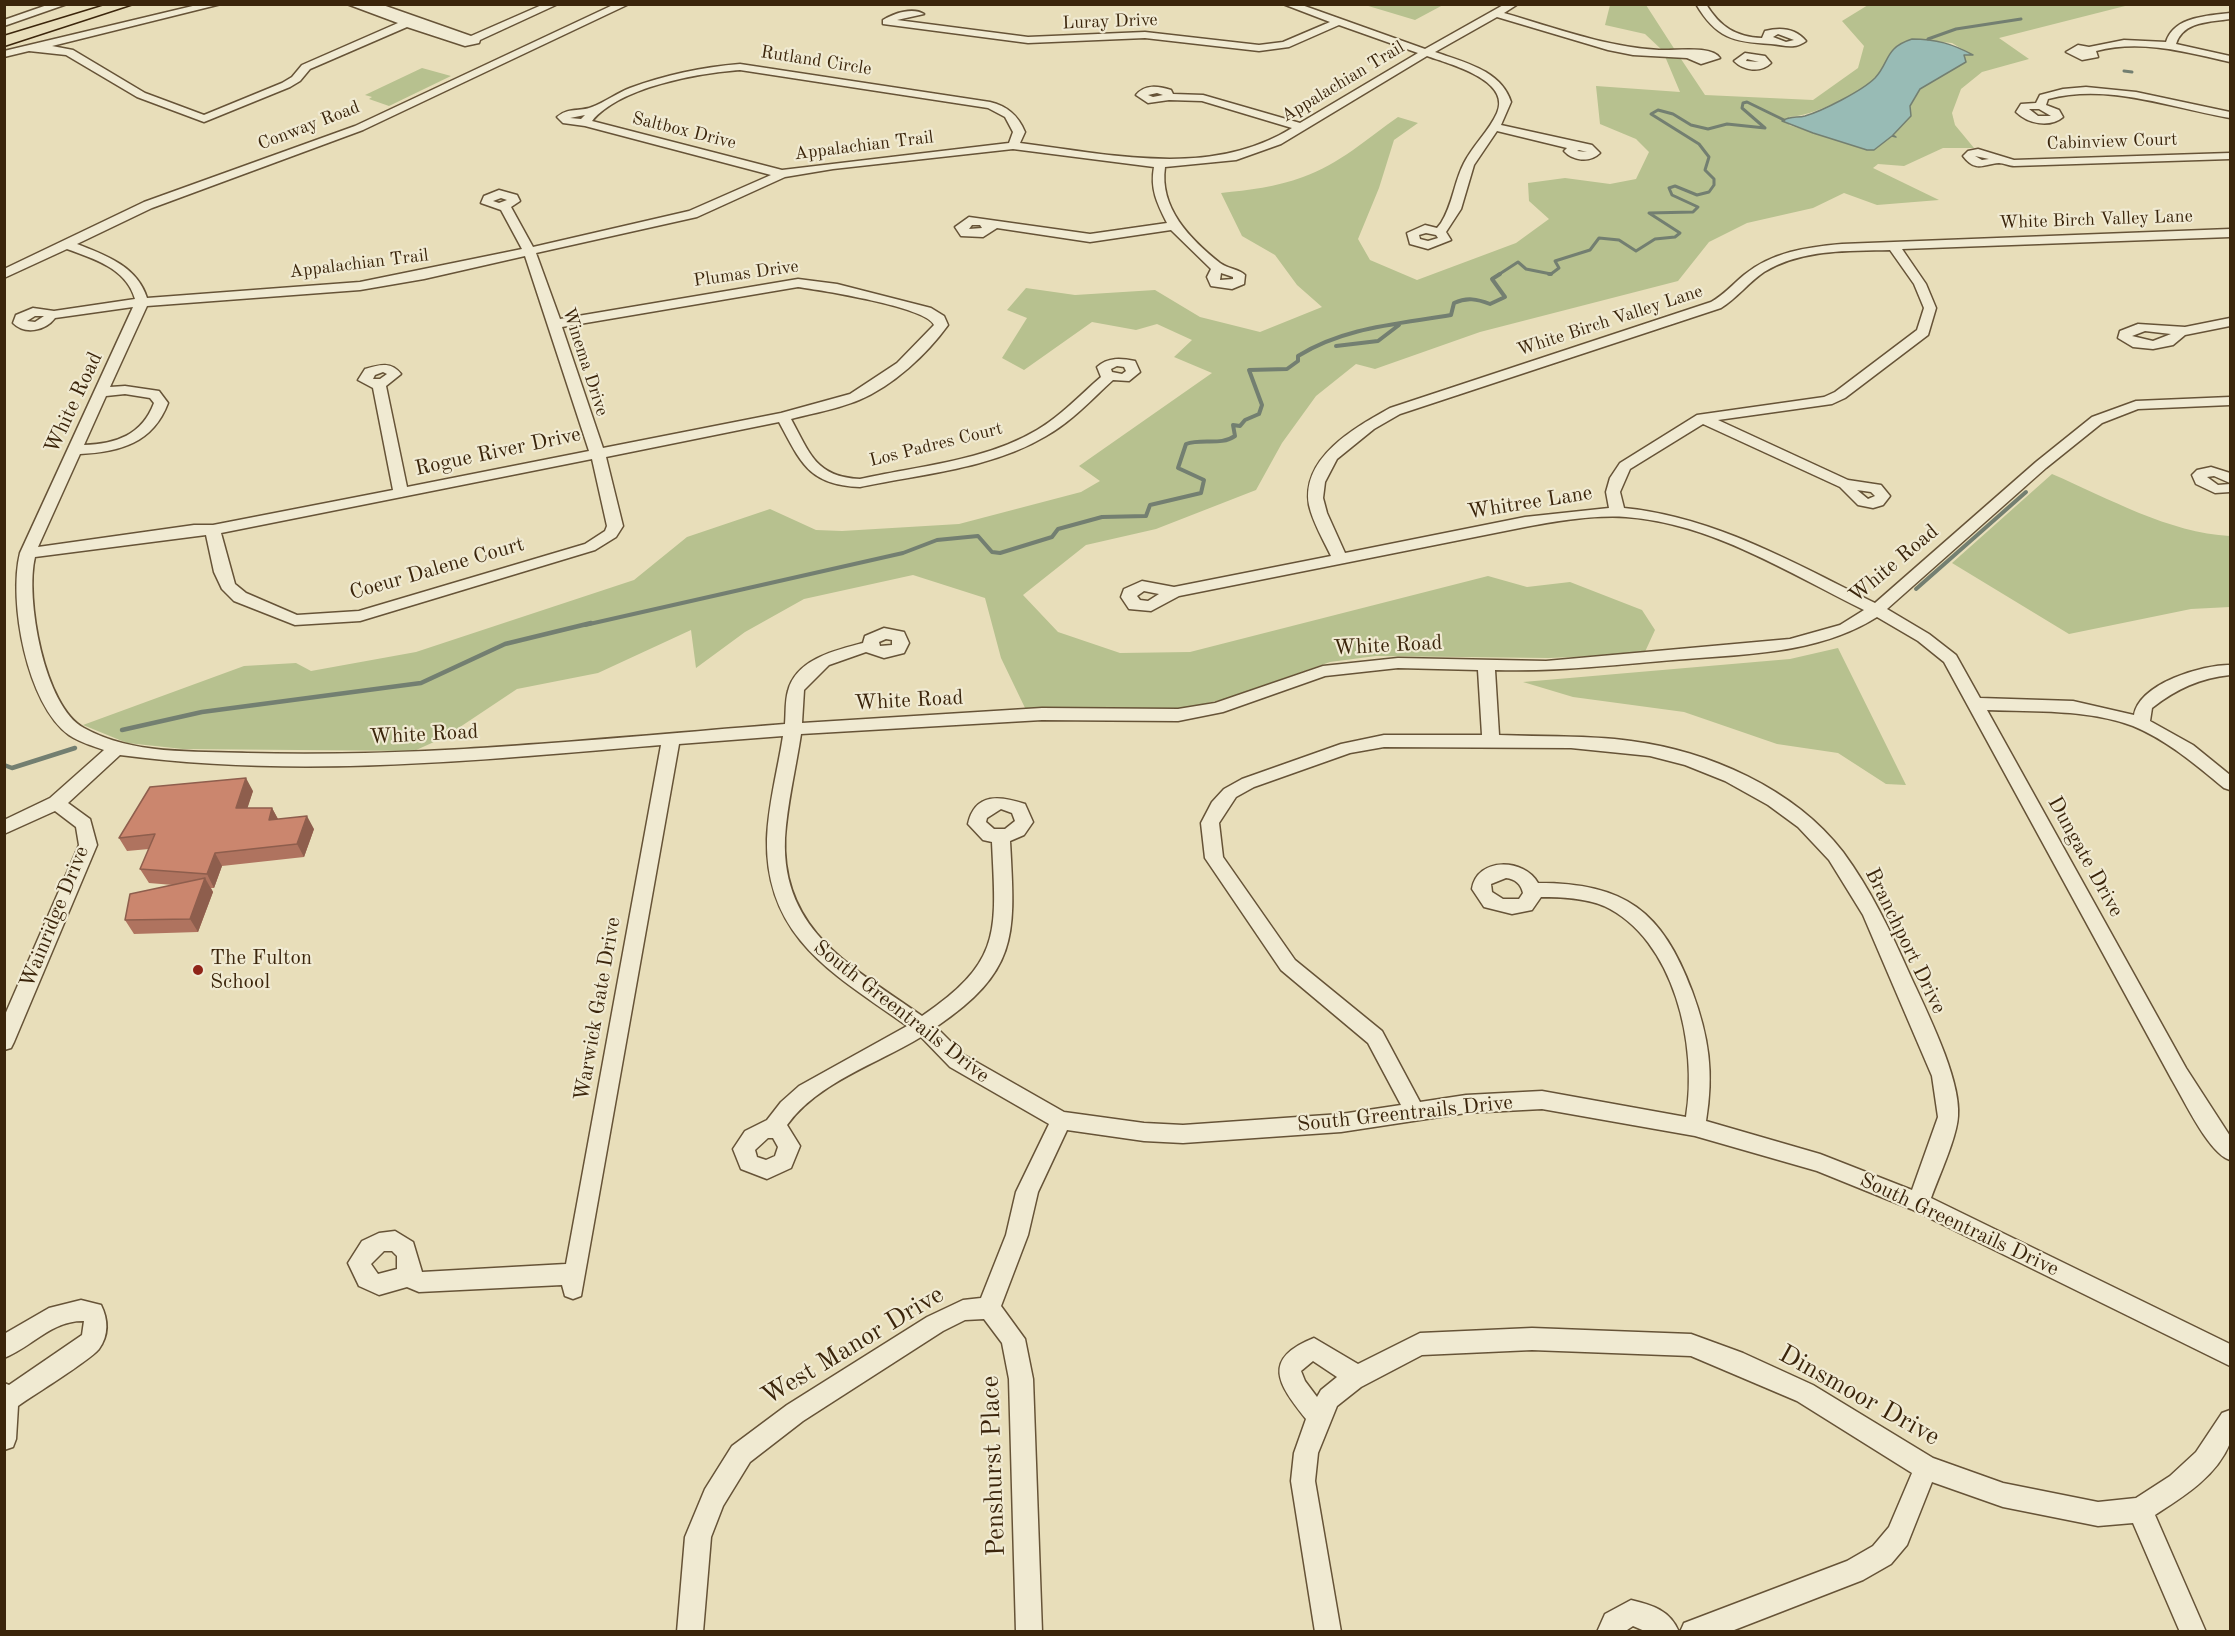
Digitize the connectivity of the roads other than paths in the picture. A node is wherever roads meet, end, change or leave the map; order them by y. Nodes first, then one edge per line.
1 (62, 4) edge
2 (100, 4) edge
3 (126, 4) edge
4 (216, 4) edge
5 (352, 4) edge
6 (369, 4) edge
7 (553, 4) edge
8 (624, 4) edge
9 (1288, 4) edge
10 (1514, 4) edge
11 (1701, 4) edge
12 (921, 9) edge
13 (1497, 14) junction
14 (2230, 16) edge
15 (410, 22) junction
16 (4, 23) edge
17 (1336, 23) junction
18 (916, 26) junction
19 (104, 31) junction
20 (4, 33) edge
21 (4, 41) edge
22 (2170, 46) junction
23 (27, 48) junction
24 (2090, 50) dead end
25 (1426, 53) junction
26 (4, 54) edge
27 (1692, 55) dead end
28 (1753, 56) dead end
29 (2230, 58) edge
30 (102, 70) junction
31 (1169, 97) dead end
32 (2040, 106) dead end
33 (2230, 115) edge
34 (589, 117) joint
35 (1302, 127) junction
36 (1495, 127) junction
37 (1013, 146) junction
38 (1573, 146) dead end
39 (2230, 156) edge
40 (1995, 160) dead end
41 (1160, 165) junction
42 (782, 174) junction
43 (505, 206) dead end
44 (989, 225) dead end
45 (1174, 226) junction
46 (1440, 232) dead end
47 (2230, 233) edge
48 (66, 244) junction
49 (1894, 246) junction
50 (529, 250) junction
51 (1218, 268) dead end
52 (4, 274) edge
53 (142, 302) junction
54 (51, 315) dead end
55 (939, 319) joint
56 (2230, 322) edge
57 (555, 324) junction
58 (2178, 331) dead end
59 (1109, 377) dead end
60 (379, 384) dead end
61 (102, 392) junction
62 (2230, 401) edge
63 (783, 417) junction
64 (1702, 418) junction
65 (76, 450) junction
66 (595, 453) junction
67 (1845, 484) dead end
68 (401, 493) junction
69 (1618, 513) junction
70 (213, 530) junction
71 (611, 534) joint
72 (28, 553) junction
73 (1340, 559) junction
74 (1174, 592) dead end
75 (1876, 610) junction
76 (870, 646) dead end
77 (1486, 665) junction
78 (2230, 670) edge
79 (1976, 704) junction
80 (2141, 723) junction
81 (793, 729) junction
82 (671, 738) junction
83 (1491, 741) junction
84 (116, 749) junction
85 (2230, 784) edge
86 (56, 803) junction
87 (4, 828) edge
88 (1001, 837) dead end
89 (1532, 890) dead end
90 (923, 1027) junction
91 (4, 1042) edge
92 (1414, 1110) junction
93 (1061, 1120) junction
94 (1695, 1127) junction
95 (774, 1128) dead end
96 (2230, 1151) edge
97 (1919, 1202) junction
98 (408, 1275) dead end
99 (989, 1308) junction
100 (4, 1347) edge
101 (2230, 1355) edge
102 (1357, 1377) junction
103 (6, 1397) edge
104 (1324, 1408) junction
105 (2230, 1421) edge
106 (4, 1439) edge
107 (1926, 1468) junction
108 (2140, 1509) junction
109 (690, 1632) edge
110 (1029, 1632) edge
111 (1328, 1632) edge
112 (1610, 1632) edge
113 (1666, 1632) edge
114 (1693, 1632) edge
115 (2193, 1632) edge

1 - 16 street
2 - 20 highway
3 - 21 highway
4 - 19 street
5 - 15 street
6 - 15 street
7 - 15 street
8 - 48 street, Conway Road
9 - 17 street
10 - 13 street, Appalachian Trail
11 - 28 street
12 - 18 street
12 - 18 street, Luray Drive
13 - 25 street, Appalachian Trail
13 - 27 street
14 - 22 street
15 - 30 street
17 - 18 street, Luray Drive
17 - 25 street
19 - 23 street
19 - 30 street
22 - 24 street
22 - 29 street
23 - 26 street
23 - 30 street
25 - 35 street, Appalachian Trail
25 - 36 street
31 - 35 street
32 - 33 street
34 - 37 street, Rutland Circle
34 - 42 street, Saltbox Drive
35 - 41 street, Appalachian Trail
36 - 38 street
36 - 46 street
37 - 41 street, Appalachian Trail
37 - 42 street, Appalachian Trail
39 - 40 street, Cabinview Court
41 - 45 street
42 - 50 street, Appalachian Trail
43 - 50 street, Winema Drive
44 - 45 street
45 - 51 street
47 - 49 street, White Birch Valley Lane
48 - 52 street, Conway Road
48 - 53 street
49 - 64 street
49 - 73 street, White Birch Valley Lane
50 - 53 street, Appalachian Trail
50 - 57 street, Winema Drive
53 - 54 street, Appalachian Trail
53 - 61 street, White Road
55 - 57 street, Plumas Drive
55 - 63 street, Rogue River Drive
56 - 58 street
57 - 66 street, Winema Drive
59 - 63 street, Los Padres Court
60 - 68 street
61 - 65 street, White Road
61 - 65 street
62 - 75 street, White Road
63 - 66 street, Rogue River Drive
64 - 67 street
64 - 69 street
65 - 72 street, White Road
66 - 68 street, Rogue River Drive
66 - 71 street, Winema Drive
68 - 70 street, Rogue River Drive
69 - 73 street, Whitree Lane
69 - 75 street, Whitree Lane
70 - 71 street, Coeur Dalene Court
70 - 72 street, Rogue River Drive
72 - 84 street, White Road
73 - 74 street, Whitree Lane
75 - 77 street, White Road
75 - 79 street, Dungate Drive
76 - 81 street, South Greentrails Drive
77 - 81 street, White Road
77 - 83 street
78 - 80 street
79 - 80 street
79 - 96 street, Dungate Drive
80 - 85 street
81 - 82 street, White Road
81 - 90 street, South Greentrails Drive
82 - 84 street, White Road
82 - 98 street, Warwick Gate Drive
83 - 92 street, Branchport Drive
83 - 97 street, Branchport Drive
84 - 86 street
86 - 87 street
86 - 91 street, Wainridge Drive
88 - 90 street
89 - 94 street
90 - 93 street, South Greentrails Drive
90 - 95 street
92 - 93 street, South Greentrails Drive
92 - 94 street, South Greentrails Drive
93 - 99 street
94 - 97 street, South Greentrails Drive
97 - 101 street, South Greentrails Drive
99 - 109 street, West Manor Drive
99 - 110 street, Penshurst Place
100 - 103 street
102 - 104 street, Dinsmoor Drive
102 - 104 street
102 - 107 street, Dinsmoor Drive
103 - 106 street
104 - 111 street
105 - 108 street, Dinsmoor Drive
107 - 108 street, Dinsmoor Drive
107 - 114 street
108 - 115 street
112 - 113 street

